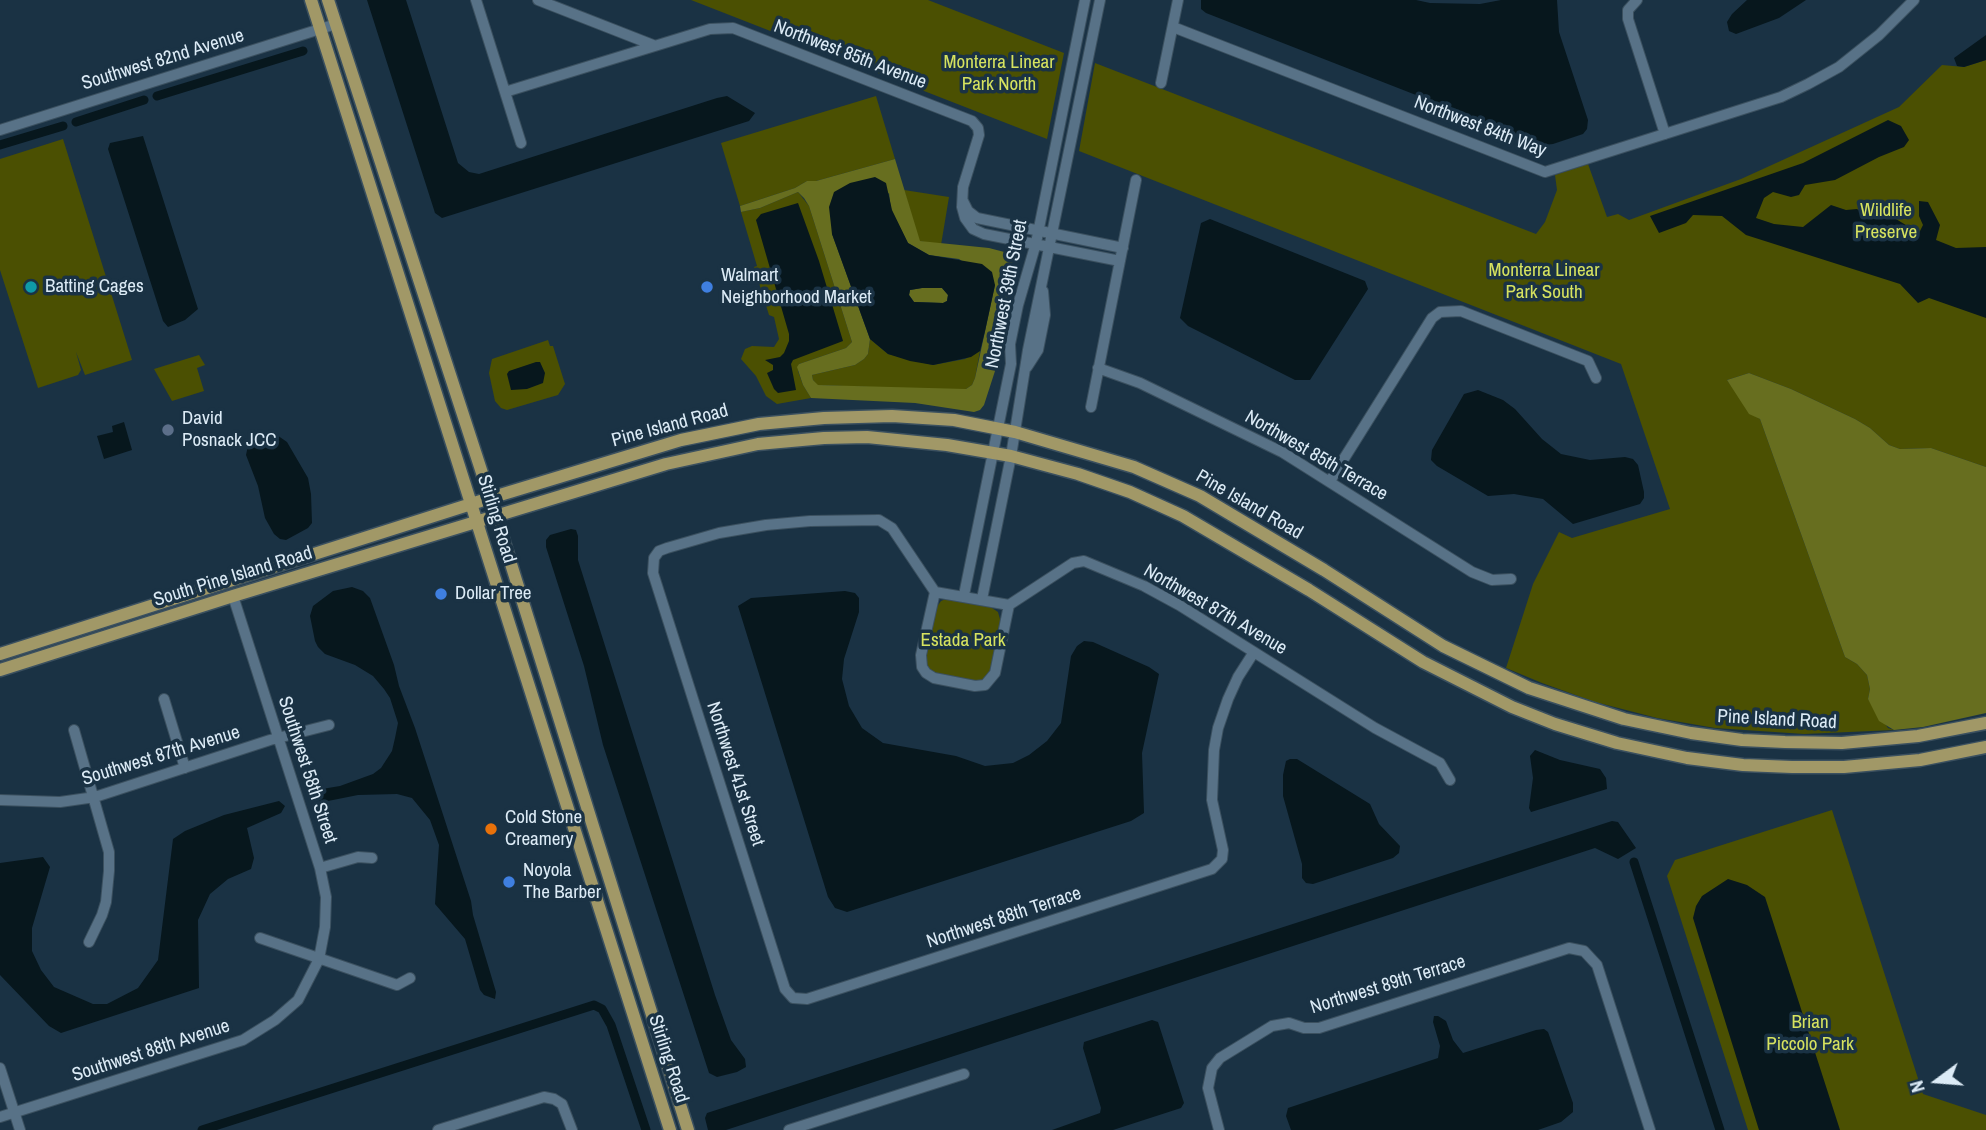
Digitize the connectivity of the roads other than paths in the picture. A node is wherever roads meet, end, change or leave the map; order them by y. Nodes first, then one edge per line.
1 (311, 0) edge
2 (328, 0) edge
3 (476, 0) edge
4 (538, 0) edge
5 (1085, 0) edge
6 (1100, 0) edge
7 (1178, 0) edge
8 (1637, 0) edge
9 (1914, 0) edge
10 (336, 24) junction
11 (1173, 27) junction
12 (320, 29) junction
13 (654, 46) junction
14 (1161, 83) dead end
15 (505, 92) junction
16 (0, 130) edge
17 (1665, 134) junction
18 (521, 143) dead end
19 (1136, 180) dead end
20 (962, 198) junction
21 (1037, 231) junction
22 (1052, 234) junction
23 (1035, 243) junction
24 (1049, 247) junction
25 (1123, 248) junction
26 (410, 252) junction
27 (393, 258) junction
28 (1120, 261) junction
29 (1098, 368) junction
30 (1596, 378) dead end
31 (1090, 407) dead end
32 (996, 428) junction
33 (1015, 432) junction
34 (991, 452) junction
35 (1011, 456) junction
36 (1329, 481) junction
37 (490, 498) junction
38 (471, 504) junction
39 (496, 516) junction
40 (477, 522) junction
41 (1511, 579) dead end
42 (935, 592) junction
43 (233, 596) junction
44 (964, 596) junction
45 (982, 599) junction
46 (1009, 605) junction
47 (1254, 652) junction
48 (0, 654) edge
49 (0, 670) edge
50 (164, 699) dead end
51 (1986, 723) edge
52 (329, 725) dead end
53 (74, 730) dead end
54 (278, 738) junction
55 (1986, 747) edge
56 (185, 768) junction
57 (1450, 780) dead end
58 (94, 797) junction
59 (0, 800) edge
60 (590, 817) junction
61 (572, 824) junction
62 (372, 858) dead end
63 (320, 868) junction
64 (260, 938) dead end
65 (89, 942) dead end
66 (319, 959) junction
67 (410, 978) dead end
68 (791, 1002) joint
69 (0, 1068) edge
70 (964, 1074) dead end
71 (15, 1112) junction
72 (0, 1117) edge
73 (20, 1130) edge
74 (438, 1130) edge
75 (572, 1130) edge
76 (670, 1130) edge
77 (688, 1130) edge
78 (789, 1130) edge
79 (1219, 1130) edge
80 (1650, 1130) edge

1 - 12 main road, Stirling Road
2 - 10 main road, Stirling Road
3 - 15 street
4 - 13 street
5 - 21 street, Northwest 39th Street
6 - 22 street, Northwest 39th Street
7 - 11 street
8 - 17 street
9 - 17 street, Northwest 84th Way
10 - 12 street, Southwest 82nd Avenue
10 - 26 main road, Stirling Road
11 - 14 street
11 - 17 street, Northwest 84th Way
12 - 16 street, Southwest 82nd Avenue
12 - 27 main road, Stirling Road
13 - 15 street, Northwest 85th Avenue
13 - 20 street, Northwest 85th Avenue
15 - 18 street
19 - 25 street
20 - 21 street
20 - 23 street
21 - 22 street
21 - 23 street, Northwest 39th Street
22 - 24 street, Northwest 39th Street
22 - 25 street
23 - 24 street
23 - 32 street, Northwest 39th Street
24 - 28 street
24 - 33 street, Northwest 39th Street
25 - 28 street
26 - 27 main road
26 - 37 main road, Stirling Road
27 - 38 main road, Stirling Road
28 - 29 street
29 - 31 street
29 - 36 street, Northwest 85th Terrace
30 - 36 street
32 - 33 main road, Pine Island Road
32 - 34 street, Northwest 39th Street
32 - 37 main road, Pine Island Road
33 - 35 street, Northwest 39th Street
33 - 51 main road, Pine Island Road
34 - 35 main road, Pine Island Road
34 - 39 main road, Pine Island Road
34 - 44 street, Northwest 39th Street
35 - 45 street, Northwest 39th Street
35 - 55 main road, Pine Island Road
36 - 41 street, Northwest 85th Terrace
37 - 38 main road, Pine Island Road
37 - 39 main road, Stirling Road
38 - 40 main road, Stirling Road
38 - 48 main road, South Pine Island Road
39 - 40 main road, Pine Island Road
39 - 60 main road, Stirling Road
40 - 43 main road, South Pine Island Road
40 - 61 main road, Stirling Road
42 - 44 street
42 - 46 street
42 - 68 street, Northwest 41st Street
43 - 49 main road, South Pine Island Road
43 - 54 street, Southwest 58th Street
44 - 45 street
45 - 46 street
46 - 47 street, Northwest 87th Avenue
47 - 57 street, Northwest 87th Avenue
47 - 68 street, Northwest 88th Terrace
50 - 56 street
52 - 54 street, Southwest 87th Avenue
53 - 58 street
54 - 56 street, Southwest 87th Avenue
54 - 63 street, Southwest 58th Street
56 - 58 street, Southwest 87th Avenue
58 - 59 street, Southwest 87th Avenue
58 - 65 street
60 - 61 main road
60 - 77 main road, Stirling Road
61 - 76 main road, Stirling Road
62 - 63 street
63 - 66 street, Southwest 58th Street
64 - 66 street
66 - 67 street
66 - 71 street, Southwest 88th Avenue
69 - 71 street
70 - 78 street
71 - 72 street, Southwest 88th Avenue
71 - 73 street
74 - 75 street
79 - 80 street, Northwest 89th Terrace

